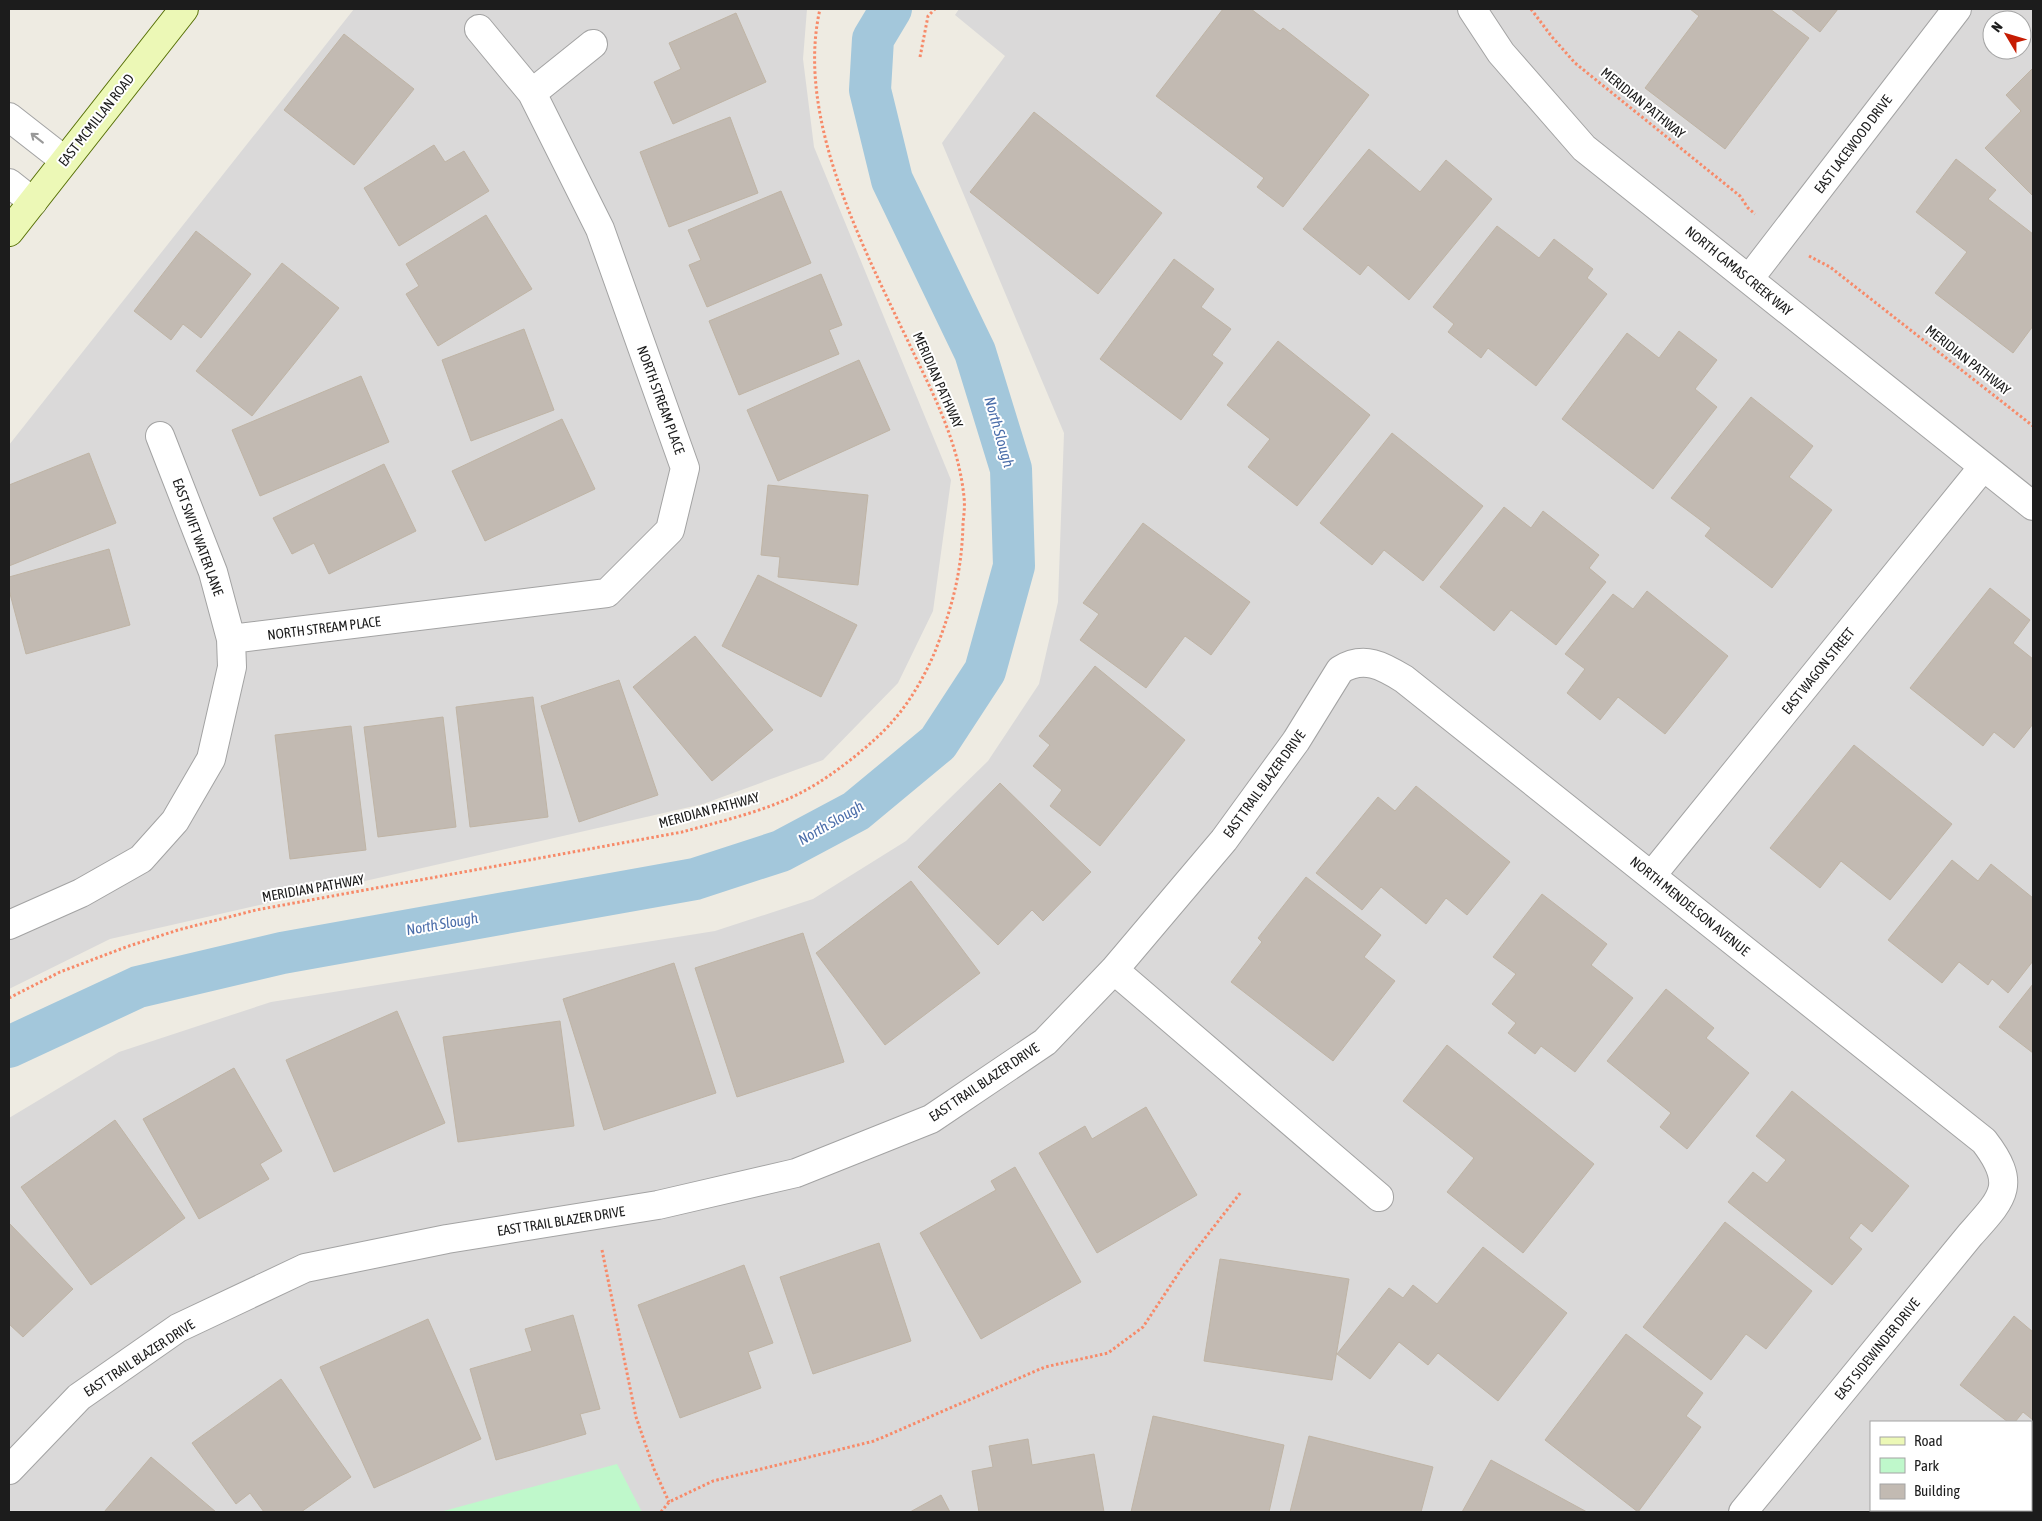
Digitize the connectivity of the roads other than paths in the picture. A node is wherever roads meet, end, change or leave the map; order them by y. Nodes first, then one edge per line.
1 (184, 9) edge
2 (1472, 9) edge
3 (1957, 9) edge
4 (479, 29) dead end
5 (593, 44) dead end
6 (532, 94) junction
7 (9, 116) edge
8 (64, 160) junction
9 (9, 183) edge
10 (33, 202) junction
11 (9, 232) edge
12 (1749, 279) junction
13 (160, 436) dead end
14 (1983, 466) junction
15 (2033, 506) edge
16 (232, 639) junction
17 (1349, 664) joint
18 (1652, 875) junction
19 (9, 925) edge
20 (1114, 970) junction
21 (2004, 1182) joint
22 (1379, 1197) dead end
23 (9, 1470) edge
24 (1743, 1512) edge

1 - 8 main road, EAST MCMILLAN ROAD
2 - 12 street, NORTH CAMAS CREEK WAY
3 - 12 street, EAST LACEWOOD DRIVE
4 - 6 street, NORTH STREAM PLACE
5 - 6 street
6 - 16 street, NORTH STREAM PLACE
8 -> 7 street
8 - 10 main road, EAST MCMILLAN ROAD
9 - 10 street
10 - 11 main road, EAST MCMILLAN ROAD
12 - 14 street, NORTH CAMAS CREEK WAY
13 - 16 street, EAST SWIFT WATER LANE
14 - 15 street, NORTH CAMAS CREEK WAY
14 - 18 street, EAST WAGON STREET
16 - 19 street, EAST SWIFT WATER LANE
17 - 18 street, NORTH MENDELSON AVENUE
17 - 20 street, EAST TRAIL BLAZER DRIVE
18 - 21 street, NORTH MENDELSON AVENUE
20 - 22 street
20 - 23 street, EAST TRAIL BLAZER DRIVE
21 - 24 street, EAST SIDEWINDER DRIVE

